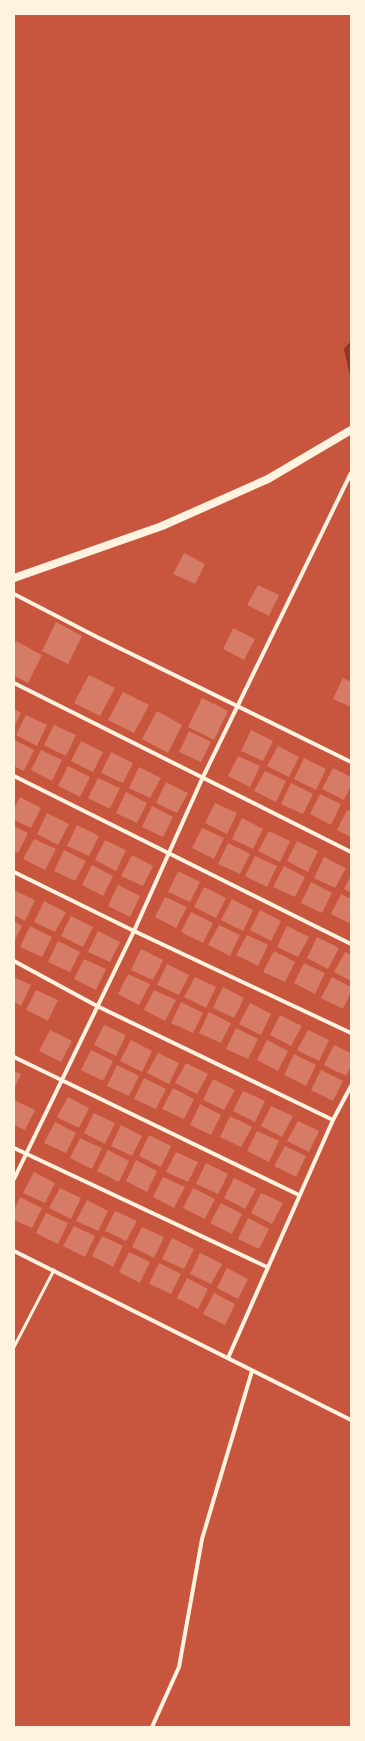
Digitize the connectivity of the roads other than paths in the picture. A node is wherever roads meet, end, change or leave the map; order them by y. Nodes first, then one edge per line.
1 (351, 430) edge
2 (351, 473) edge
3 (14, 578) edge
4 (14, 594) edge
5 (14, 683) edge
6 (238, 706) junction
7 (351, 762) edge
8 (14, 776) edge
9 (202, 779) junction
10 (351, 852) edge
11 (168, 853) junction
12 (14, 872) edge
13 (134, 931) junction
14 (351, 944) edge
15 (14, 962) edge
16 (97, 1006) junction
17 (351, 1033) edge
18 (14, 1057) edge
19 (62, 1080) junction
20 (351, 1086) edge
21 (333, 1120) junction
22 (14, 1148) edge
23 (25, 1154) junction
24 (14, 1179) edge
25 (299, 1195) junction
26 (14, 1251) edge
27 (267, 1267) junction
28 (54, 1270) junction
29 (14, 1348) edge
30 (228, 1358) junction
31 (252, 1371) junction
32 (351, 1420) edge
33 (152, 1727) edge

1 - 3 main road
2 - 6 street
4 - 6 street
5 - 9 street
6 - 7 street
6 - 9 street
8 - 11 street
9 - 10 street
9 - 11 street
11 - 13 street
11 - 14 street
12 - 13 street
13 - 16 street
13 - 17 street
15 - 16 street
16 - 19 street
16 - 21 street
18 - 19 street
19 - 23 street
19 - 25 street
20 - 21 street
21 - 25 street
22 - 23 street
23 - 24 street
23 - 27 street
25 - 27 street
26 - 28 street
27 - 30 street
28 - 29 lane
28 - 30 street
30 - 31 street
31 - 32 street
31 - 33 street

